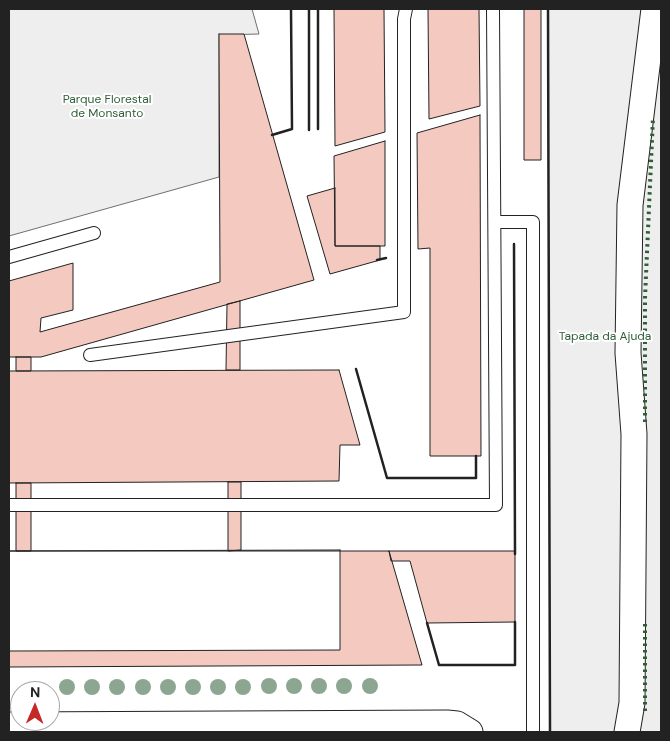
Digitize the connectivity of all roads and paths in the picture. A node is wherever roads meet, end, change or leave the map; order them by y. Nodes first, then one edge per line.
1 (493, 9) edge
2 (654, 9) edge
3 (404, 12) edge
4 (495, 222) junction
5 (94, 233) dead end
6 (9, 257) edge
7 (90, 355) dead end
8 (9, 505) edge
9 (9, 725) edge
10 (470, 732) edge
11 (533, 732) edge
12 (627, 732) edge

1 - 4 lane
2 - 12 street
3 - 7 lane
4 - 8 lane
4 - 11 lane
5 - 6 lane
9 - 10 street

